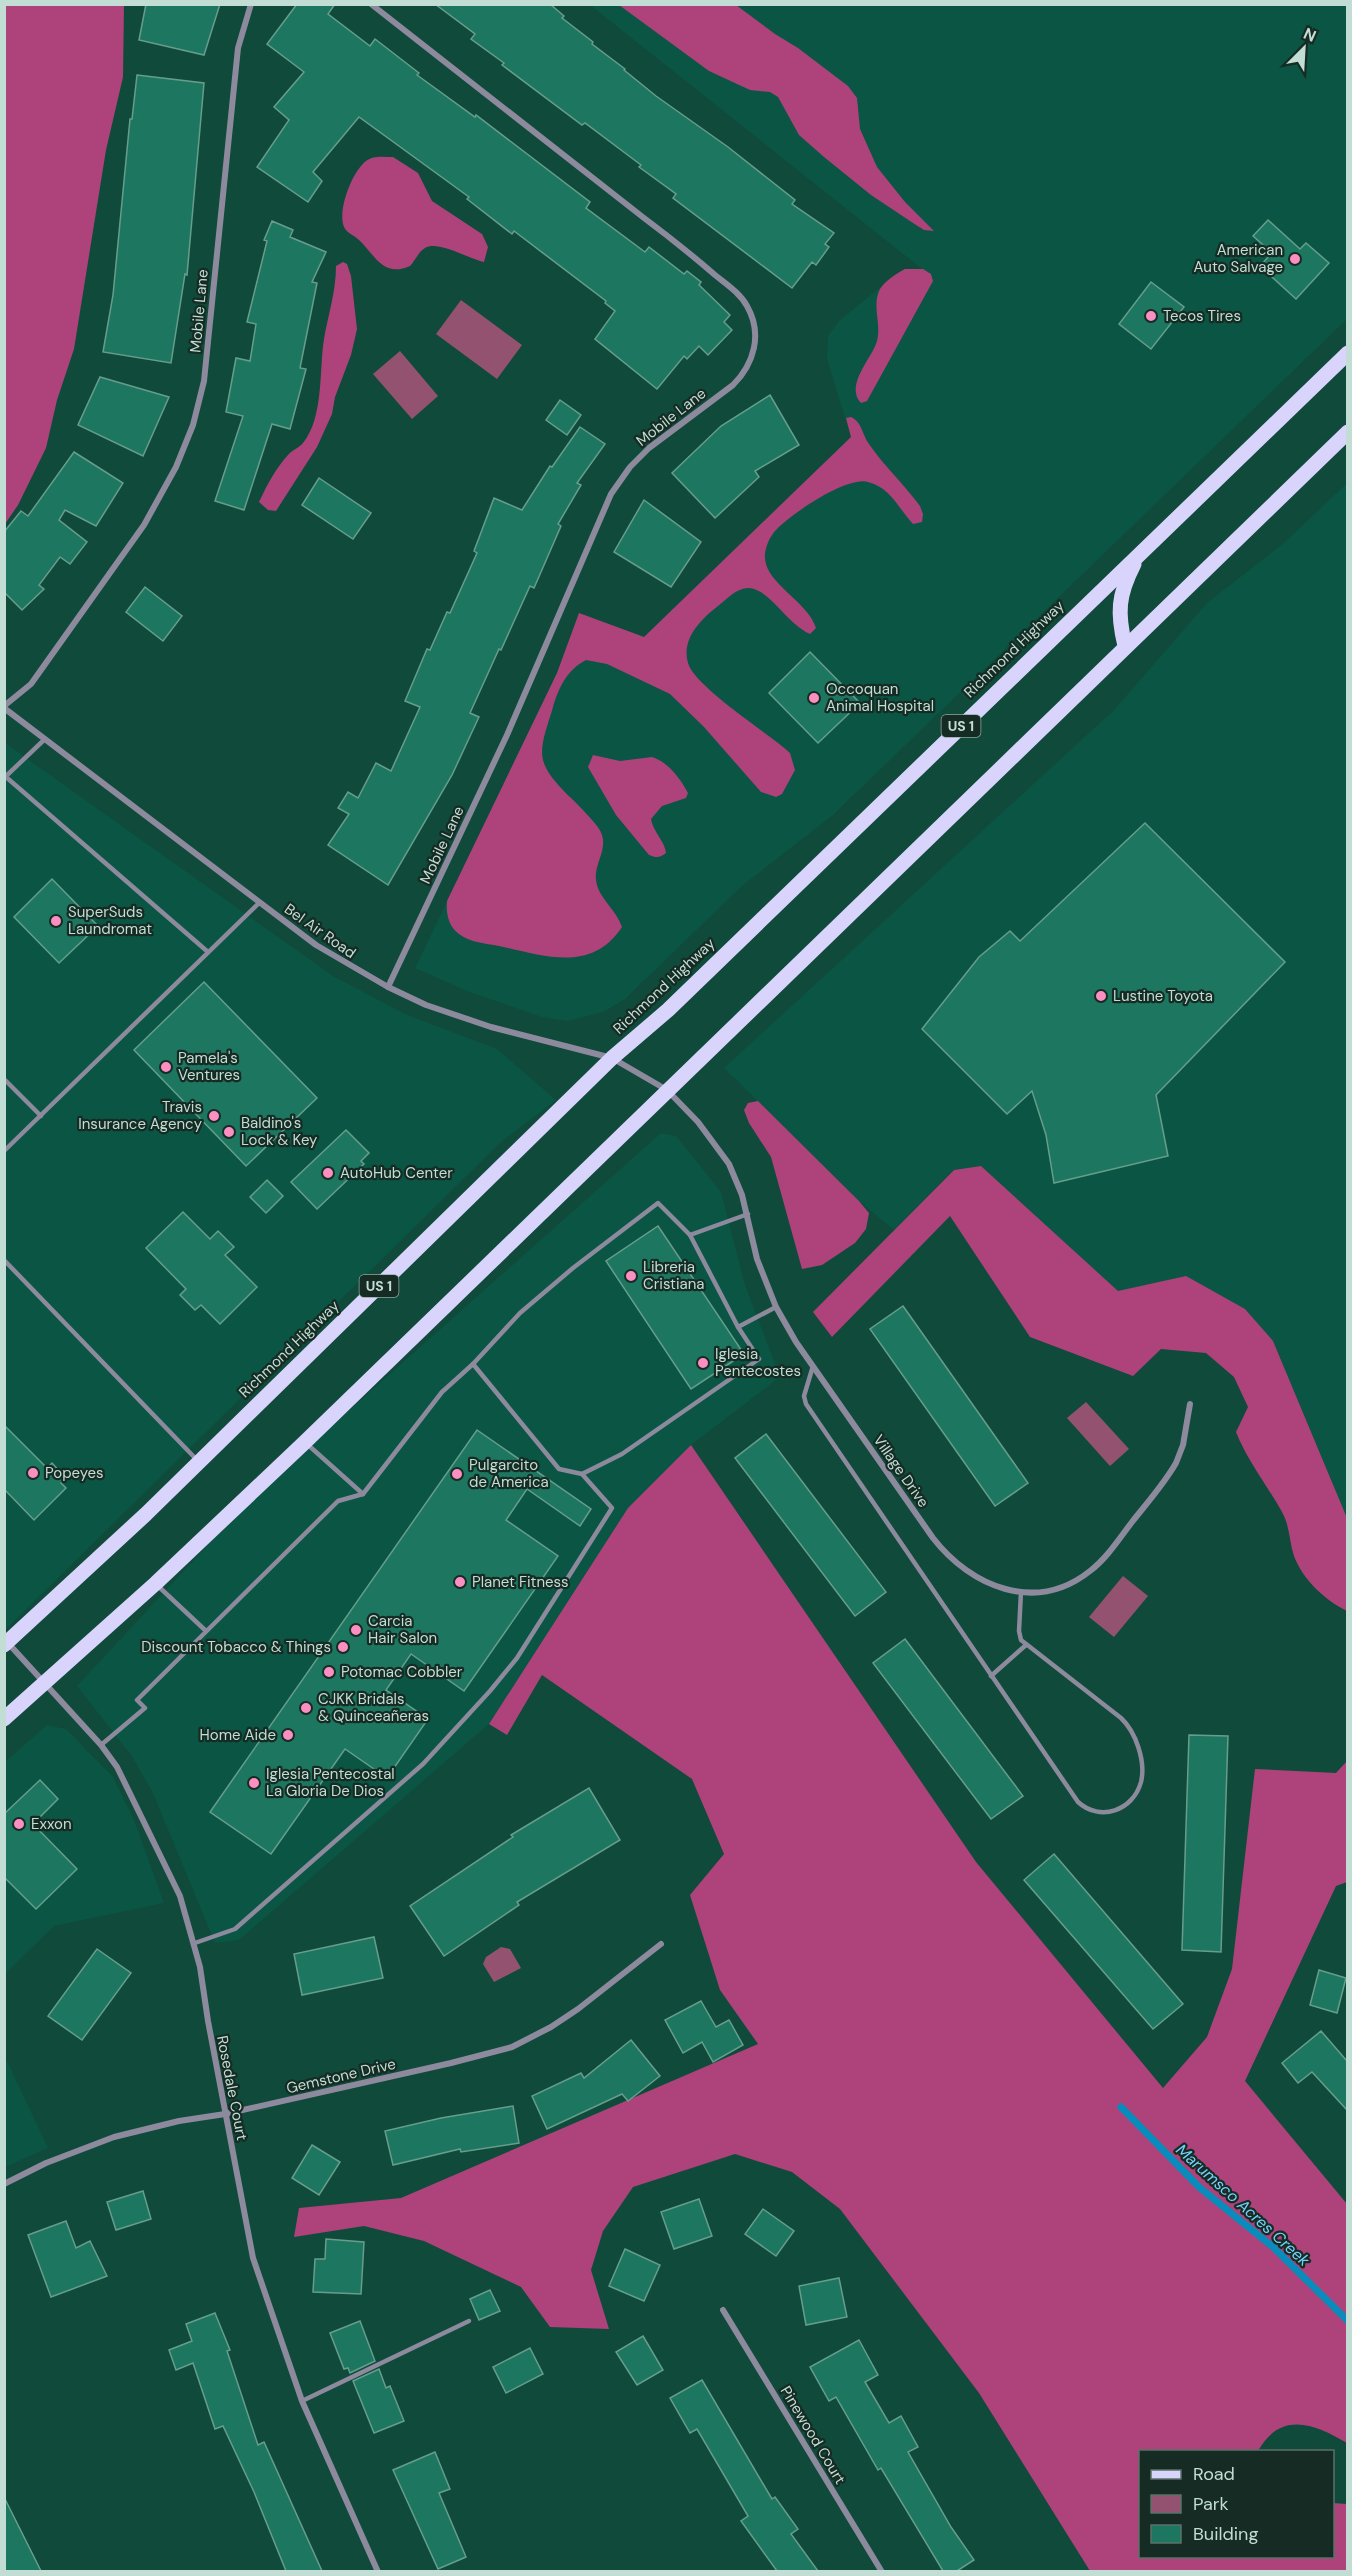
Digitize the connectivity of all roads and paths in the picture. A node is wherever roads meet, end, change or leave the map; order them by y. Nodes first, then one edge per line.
1 (251, 4) edge
2 (371, 4) edge
3 (1347, 353) edge
4 (1347, 432) edge
5 (1139, 553) junction
6 (1125, 646) junction
7 (4, 707) edge
8 (45, 739) junction
9 (5, 777) edge
10 (259, 903) junction
11 (208, 952) junction
12 (388, 987) junction
13 (612, 1059) junction
14 (4, 1079) edge
15 (667, 1090) junction
16 (41, 1116) junction
17 (4, 1151) edge
18 (748, 1214) junction
19 (690, 1235) junction
20 (4, 1260) edge
21 (776, 1307) junction
22 (738, 1327) junction
23 (473, 1364) junction
24 (813, 1366) junction
25 (1190, 1404) dead end
26 (305, 1442) junction
27 (199, 1462) junction
28 (582, 1474) junction
29 (363, 1494) junction
30 (156, 1583) junction
31 (1021, 1592) junction
32 (206, 1631) junction
33 (5, 1642) edge
34 (1026, 1645) junction
35 (991, 1676) junction
36 (45, 1684) junction
37 (4, 1719) edge
38 (101, 1745) junction
39 (195, 1943) junction
40 (661, 1944) dead end
41 (225, 2114) junction
42 (4, 2184) edge
43 (723, 2310) dead end
44 (469, 2321) dead end
45 (302, 2401) junction
46 (378, 2571) edge
47 (882, 2571) edge

1 - 7 street, Mobile Lane
2 - 12 street, Mobile Lane
3 - 5 main road, Richmond Highway / US 1
4 - 6 main road
5 - 6 main road
5 - 13 main road, Richmond Highway / US 1
6 - 15 main road
7 - 8 street, Bel Air Road
8 - 9 lane
8 - 10 street, Bel Air Road
9 - 11 lane
10 - 11 lane
10 - 12 street, Bel Air Road
11 - 16 lane
12 - 13 street, Bel Air Road
13 - 15 street, Bel Air Road
13 - 27 main road, Richmond Highway / US 1
14 - 16 lane
15 - 18 street, Village Drive
15 - 26 main road
16 - 17 lane
18 - 19 lane
18 - 21 street, Village Drive
19 - 22 lane
19 - 23 lane
20 - 27 lane
21 - 22 lane
21 - 24 street, Village Drive
22 - 28 lane
23 - 28 lane
23 - 29 lane
24 - 31 street, Village Drive
24 - 35 lane
25 - 31 street, Village Drive
26 - 29 lane
26 - 30 main road
27 - 33 main road, Richmond Highway / US 1
28 - 39 lane
29 - 32 lane
30 - 32 lane
30 - 36 main road
31 - 34 lane
32 - 38 lane
33 - 36 street, Rosedale Court
34 - 35 lane
34 - 35 lane
36 - 37 main road
36 - 38 street, Rosedale Court
38 - 39 street, Rosedale Court
39 - 41 street, Rosedale Court
40 - 41 street, Gemstone Drive
41 - 42 street, Gemstone Drive
41 - 45 street, Rosedale Court
43 - 47 street, Pinewood Court
44 - 45 lane
45 - 46 street, Rosedale Court

